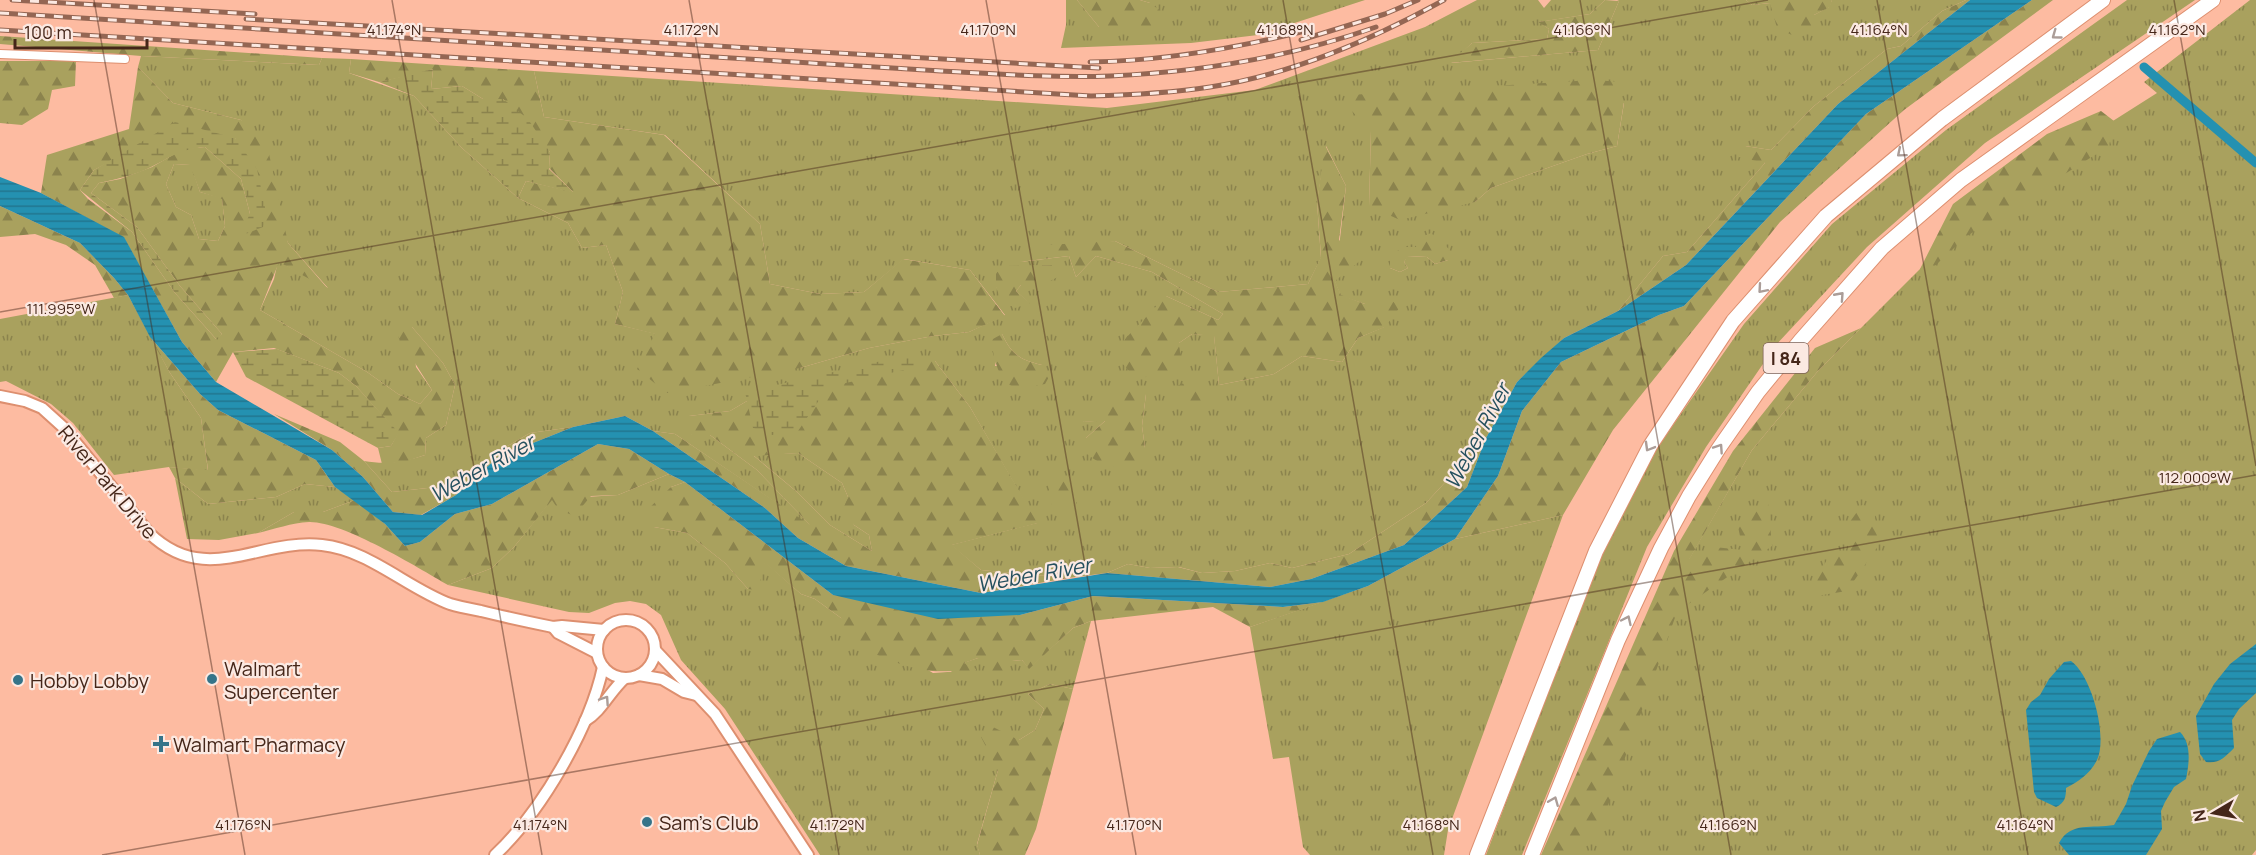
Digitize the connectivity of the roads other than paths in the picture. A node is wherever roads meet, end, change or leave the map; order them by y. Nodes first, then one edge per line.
1 (2103, 0) edge
2 (2213, 0) edge
3 (0, 54) edge
4 (125, 59) dead end
5 (0, 396) edge
6 (553, 627) junction
7 (604, 630) junction
8 (655, 650) junction
9 (597, 653) junction
10 (603, 667) junction
11 (639, 675) junction
12 (625, 678) junction
13 (696, 695) junction
14 (585, 721) junction
15 (495, 855) edge
16 (808, 855) edge
17 (1477, 855) edge
18 (1532, 855) edge

1 -> 17 highway
18 -> 2 highway, I 84
3 - 4 street
5 - 6 street, River Park Drive
6 - 7 street, River Park Drive
6 - 9 street, River Park Drive
7 - 8 street
7 - 9 street
8 - 11 street
8 - 13 street
9 - 10 street
10 - 12 street
10 - 14 street
11 - 12 street
11 - 13 street
14 -> 12 street
13 - 16 street
14 - 15 street

